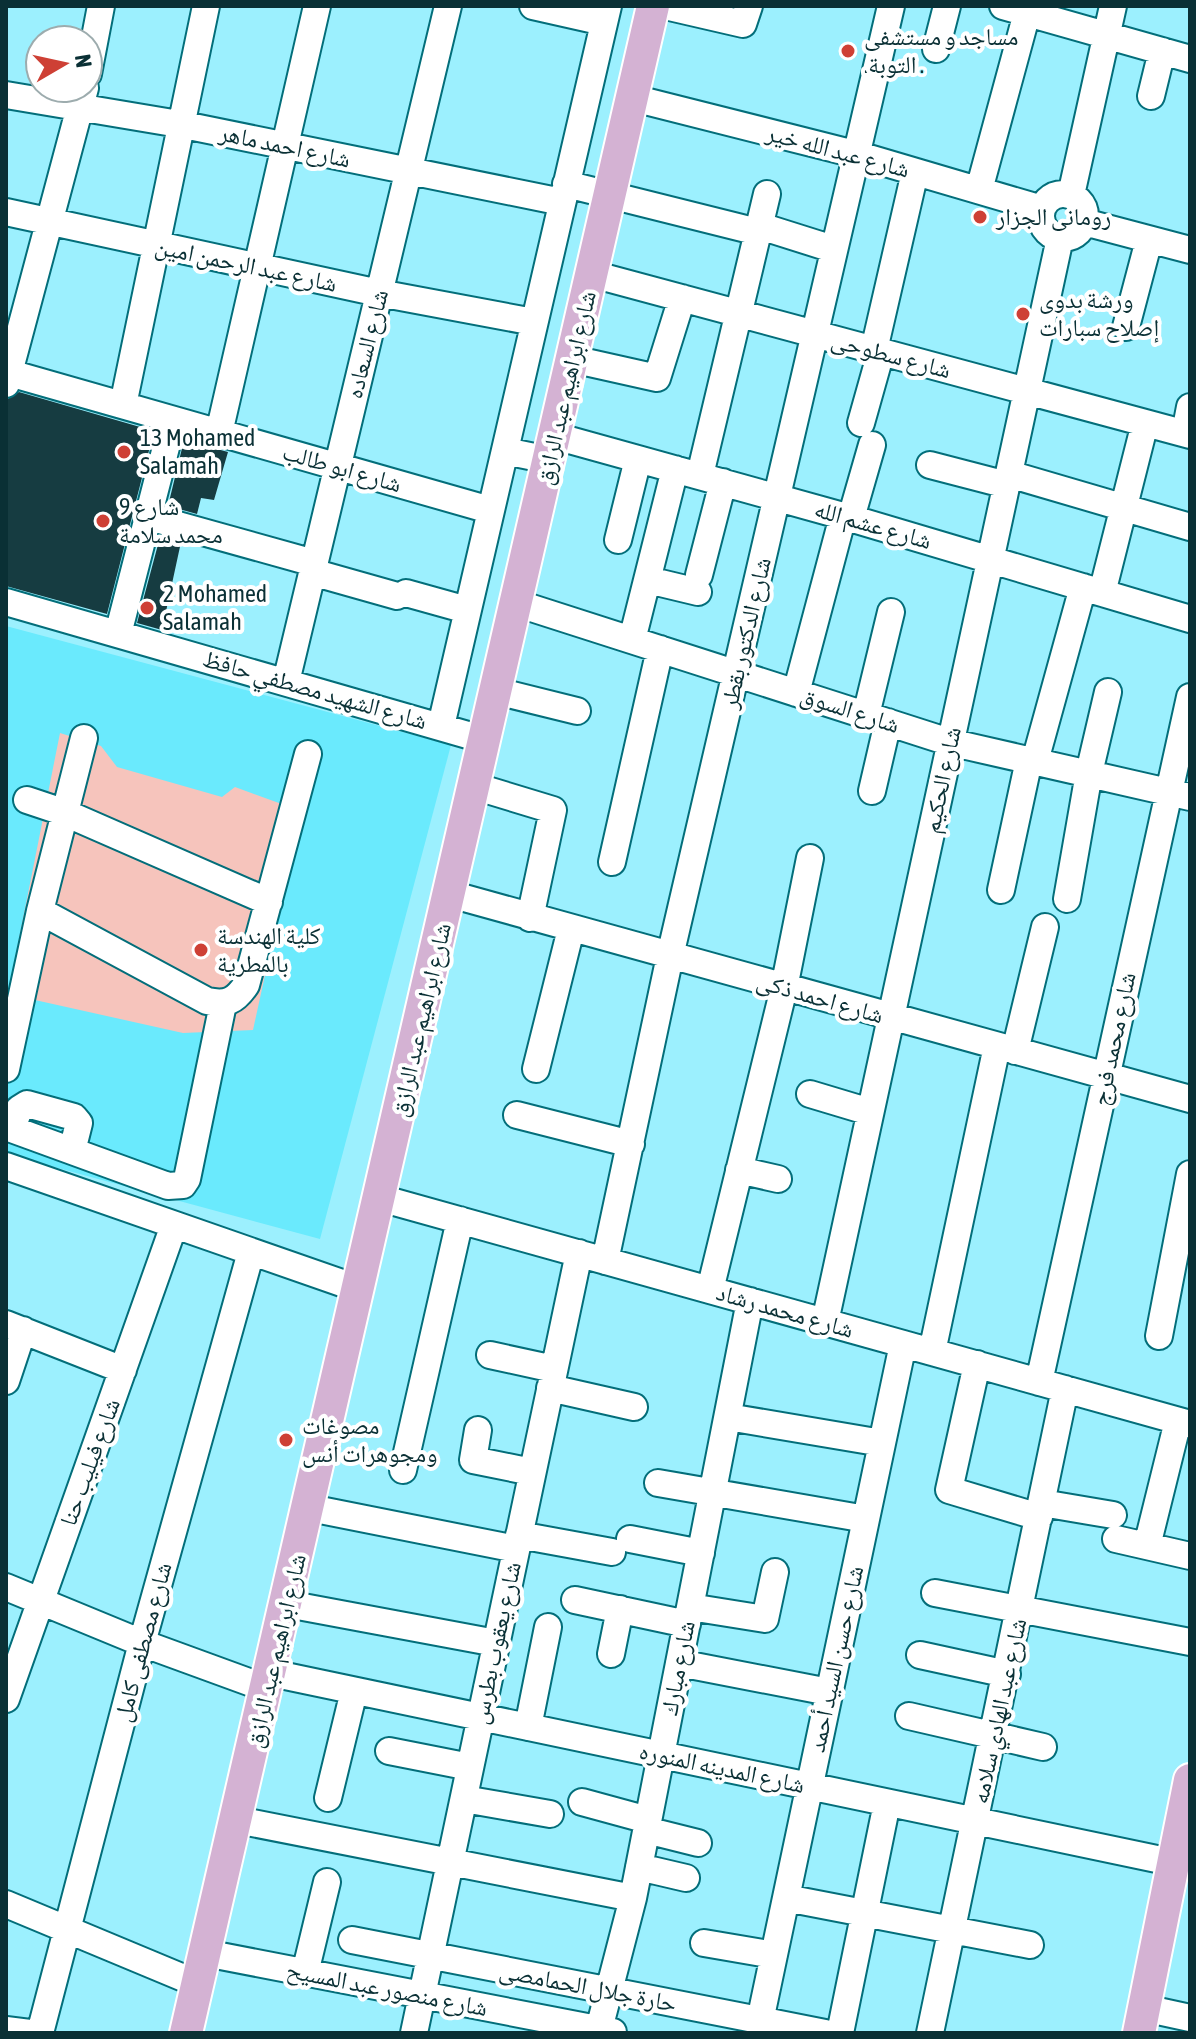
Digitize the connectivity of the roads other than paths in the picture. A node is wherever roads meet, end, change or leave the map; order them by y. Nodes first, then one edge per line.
1 (206, 6) edge
2 (317, 6) edge
3 (448, 6) edge
4 (533, 6) edge
5 (653, 6) edge
6 (665, 6) edge
7 (749, 6) edge
8 (891, 6) edge
9 (947, 6) edge
10 (1113, 6) edge
11 (1027, 10) edge
12 (606, 14) edge
13 (1106, 35) junction
14 (936, 49) dead end
15 (1182, 53) edge
16 (1151, 96) dead end
17 (633, 98) junction
18 (104, 103) edge
19 (82, 104) edge
20 (179, 124) junction
21 (284, 144) junction
22 (855, 154) junction
23 (915, 172) junction
24 (408, 173) junction
25 (979, 190) junction
26 (564, 193) junction
27 (610, 194) junction
28 (767, 194) dead end
29 (1071, 195) junction
30 (1042, 209) junction
31 (6, 212) edge
32 (49, 222) junction
33 (1084, 222) junction
34 (759, 229) junction
35 (1060, 238) junction
36 (1149, 240) junction
37 (157, 245) junction
38 (833, 249) junction
39 (1190, 250) edge
40 (259, 267) junction
41 (592, 274) junction
42 (379, 293) junction
43 (682, 298) junction
44 (739, 314) junction
45 (534, 322) junction
46 (1126, 327) dead end
47 (814, 334) junction
48 (878, 351) junction
49 (572, 359) junction
50 (7, 376) edge
51 (1027, 391) junction
52 (123, 405) junction
53 (1190, 407) edge
54 (173, 420) junction
55 (1145, 423) junction
56 (219, 433) junction
57 (1187, 434) edge
58 (552, 448) junction
59 (505, 451) junction
60 (638, 459) junction
61 (930, 465) dead end
62 (337, 467) junction
63 (700, 475) junction
64 (1008, 479) junction
65 (777, 497) junction
66 (1124, 508) junction
67 (490, 510) junction
68 (149, 517) junction
69 (847, 517) junction
70 (1190, 527) edge
71 (618, 540) dead end
72 (990, 559) junction
73 (313, 568) junction
74 (648, 580) junction
75 (1093, 590) junction
76 (6, 602) edge
77 (516, 603) junction
78 (467, 610) junction
79 (891, 612) dead end
80 (1190, 619) edge
81 (118, 634) junction
82 (632, 640) junction
83 (660, 649) junction
84 (737, 674) junction
85 (286, 682) junction
86 (496, 691) junction
87 (1108, 692) dead end
88 (796, 693) junction
89 (1190, 697) edge
90 (577, 711) dead end
91 (877, 719) junction
92 (441, 726) junction
93 (84, 738) dead end
94 (485, 740) junction
95 (949, 742) junction
96 (308, 754) dead end
97 (1032, 760) junction
98 (1089, 773) junction
99 (474, 786) junction
100 (872, 791) dead end
101 (1179, 794) edge
102 (27, 800) dead end
103 (63, 812) junction
104 (810, 858) dead end
105 (612, 862) dead end
106 (1001, 890) dead end
107 (450, 894) junction
108 (1067, 899) dead end
109 (269, 902) junction
110 (40, 911) junction
111 (530, 918) junction
112 (1045, 927) dead end
113 (571, 929) junction
114 (670, 956) junction
115 (784, 988) junction
116 (223, 1004) junction
117 (891, 1018) junction
118 (1006, 1049) junction
119 (6, 1069) edge
120 (536, 1069) dead end
121 (1105, 1076) junction
122 (810, 1094) dead end
123 (1190, 1099) edge
124 (870, 1112) junction
125 (517, 1115) dead end
126 (14, 1130) edge
127 (631, 1144) junction
128 (9, 1167) edge
129 (739, 1170) junction
130 (1190, 1174) edge
131 (778, 1179) dead end
132 (380, 1198) junction
133 (460, 1220) junction
134 (174, 1225) junction
135 (251, 1252) junction
136 (579, 1253) junction
137 (605, 1261) junction
138 (359, 1289) junction
139 (710, 1290) junction
140 (750, 1301) junction
141 (825, 1322) junction
142 (14, 1327) edge
143 (1159, 1336) dead end
144 (903, 1344) junction
145 (932, 1352) junction
146 (490, 1355) dead end
147 (977, 1364) junction
148 (123, 1370) junction
149 (552, 1379) junction
150 (6, 1381) edge
151 (1039, 1382) junction
152 (1065, 1389) junction
153 (634, 1407) dead end
154 (728, 1417) junction
155 (1184, 1422) edge
156 (478, 1430) dead end
157 (882, 1443) junction
158 (403, 1470) dead end
159 (532, 1472) junction
160 (658, 1483) dead end
161 (713, 1493) junction
162 (310, 1508) junction
163 (1040, 1510) junction
164 (866, 1519) junction
165 (518, 1542) junction
166 (1147, 1546) junction
167 (701, 1553) junction
168 (1190, 1556) edge
169 (775, 1572) dead end
170 (6, 1587) edge
171 (935, 1593) dead end
172 (575, 1600) dead end
173 (41, 1601) junction
174 (287, 1604) junction
175 (620, 1609) junction
176 (1020, 1610) junction
177 (688, 1616) junction
178 (548, 1627) dead end
179 (1190, 1642) edge
180 (142, 1643) junction
181 (496, 1643) junction
182 (611, 1654) dead end
183 (920, 1655) dead end
184 (679, 1663) junction
185 (1007, 1674) junction
186 (269, 1681) junction
187 (354, 1691) junction
188 (829, 1692) junction
189 (6, 1699) edge
190 (909, 1716) dead end
191 (481, 1717) junction
192 (528, 1727) junction
193 (994, 1736) junction
194 (1043, 1747) dead end
195 (389, 1751) dead end
196 (661, 1755) junction
197 (470, 1767) junction
198 (809, 1787) junction
199 (1189, 1789) edge
200 (328, 1798) dead end
201 (464, 1799) junction
202 (582, 1802) dead end
203 (887, 1803) junction
204 (550, 1814) dead end
205 (237, 1820) junction
206 (977, 1822) junction
207 (647, 1825) junction
208 (698, 1843) dead end
209 (450, 1862) junction
210 (1182, 1865) edge
211 (639, 1867) junction
212 (686, 1878) dead end
213 (327, 1882) dead end
214 (633, 1898) junction
215 (786, 1898) junction
216 (6, 1904) edge
217 (865, 1913) junction
218 (67, 1929) junction
219 (954, 1930) junction
220 (352, 1940) dead end
221 (704, 1943) dead end
222 (1030, 1945) dead end
223 (205, 1953) junction
224 (774, 1955) junction
225 (430, 1957) junction
226 (305, 1973) junction
227 (198, 1984) junction
228 (609, 1991) junction
229 (421, 1996) junction
230 (1190, 2018) edge
231 (760, 2021) junction
232 (1142, 2021) edge
233 (490, 2022) edge
234 (6, 2030) edge
235 (605, 2032) edge
236 (30, 2033) edge
237 (40, 2033) edge
238 (186, 2033) edge
239 (414, 2033) edge
240 (825, 2033) edge
241 (840, 2033) edge
242 (930, 2033) edge

1 - 20 street
2 - 21 street
3 - 24 street, شارع السعاده
4 - 12 street
5 - 17 main road, شارع ابراهيم عبد الرازق
6 - 7 street
8 - 22 street, شارع الدكتور بقطر
9 - 14 street
10 - 13 street
11 - 13 street
11 - 25 street
12 - 26 street, شارع ابراهيم عبد الرازق
13 - 15 street
13 - 29 street
15 - 16 street
17 - 22 street, شارع عبد الله خير
17 - 27 main road, شارع ابراهيم عبد الرازق
18 - 20 street, شارع احمد ماهر
19 - 32 street
20 - 21 street, شارع احمد ماهر
20 - 37 street
21 - 24 street, شارع احمد ماهر
21 - 40 street
22 - 23 street, شارع عبد الله خير
22 - 38 street, شارع الدكتور بقطر
23 - 25 street, شارع عبد الله خير
23 - 48 street
24 - 26 street, شارع احمد ماهر
24 - 42 street, شارع السعاده
25 - 30 street, شارع عبد الله خير
26 - 27 street, شارع احمد ماهر
26 - 45 street, شارع ابراهيم عبد الرازق
27 - 34 street, شارع احمد ماهر
27 - 41 main road, شارع ابراهيم عبد الرازق
28 - 34 street
29 - 30 street
29 - 33 street
30 - 35 street
31 - 32 street, شارع عبد الرحمن امين
32 - 37 street, شارع عبد الرحمن امين
32 - 50 street
33 - 35 street
33 - 36 street
34 - 38 street, شارع احمد ماهر
34 - 44 street
35 - 51 street, شارع الحكيم
36 - 39 street
36 - 46 street
37 - 40 street, شارع عبد الرحمن امين
37 - 52 street
38 - 47 street, شارع الدكتور بقطر
40 - 42 street, شارع عبد الرحمن امين
40 - 56 street
41 - 43 street, شارع سطوحى
41 - 49 main road, شارع ابراهيم عبد الرازق
42 - 45 street, شارع عبد الرحمن امين
42 - 62 street, شارع السعاده
43 - 44 street, شارع سطوحى
43 - 49 street
44 - 47 street, شارع سطوحى
44 - 63 street
45 - 59 street, شارع ابراهيم عبد الرازق
47 - 48 street, شارع سطوحى
47 - 65 street, شارع الدكتور بقطر
48 - 51 street, شارع سطوحى
48 - 69 street
49 - 58 main road, شارع ابراهيم عبد الرازق
50 - 52 street, شارع ابو طالب
51 - 55 street, شارع سطوحى
51 - 64 street, شارع الحكيم
52 - 54 street, شارع ابو طالب
53 - 57 street
54 - 56 street, شارع ابو طالب
54 - 68 street
55 - 57 street, شارع سطوحى
55 - 66 street
56 - 62 street, شارع ابو طالب
58 - 59 street, شارع عشم الله
58 - 60 street, شارع عشم الله
58 - 77 main road, شارع ابراهيم عبد الرازق
59 - 67 street, شارع ابراهيم عبد الرازق
60 - 63 street, شارع عشم الله
60 - 71 street
61 - 64 street
62 - 67 street, شارع ابو طالب
62 - 73 street, شارع السعاده
63 - 65 street, شارع عشم الله
63 - 74 street
63 - 74 street
64 - 66 street
64 - 72 street, شارع الحكيم
65 - 69 street, شارع عشم الله
65 - 84 street, شارع الدكتور بقطر
66 - 70 street
66 - 75 street
67 - 78 street, شارع ابراهيم عبد الرازق
68 - 73 street
68 - 81 street
69 - 72 street, شارع عشم الله
69 - 88 street
72 - 75 street, شارع عشم الله
72 - 95 street, شارع الحكيم
73 - 78 street
73 - 85 street, شارع السعاده
74 - 82 street
75 - 80 street, شارع عشم الله
75 - 97 street
76 - 81 street, شارع الشهيد مصطفي حافظ
77 - 82 street, شارع السوق
77 - 86 main road, شارع ابراهيم عبد الرازق
78 - 92 street, شارع ابراهيم عبد الرازق
79 - 91 street
81 - 85 street, شارع الشهيد مصطفي حافظ
82 - 83 street, شارع السوق
83 - 84 street, شارع السوق
83 - 105 street
84 - 88 street, شارع السوق
84 - 114 street, شارع الدكتور بقطر
85 - 92 street, شارع الشهيد مصطفي حافظ
86 - 90 street
86 - 94 main road, شارع ابراهيم عبد الرازق
87 - 98 street
88 - 91 street, شارع السوق
89 - 101 street, شارع محمد فرج
91 - 95 street, شارع السوق
91 - 100 street
92 - 94 street, شارع الشهيد مصطفي حافظ
93 - 103 street
94 - 99 main road, شارع ابراهيم عبد الرازق
95 - 97 street, شارع السوق
95 - 117 street, شارع الحكيم
96 - 109 street
97 - 98 street, شارع السوق
97 - 106 street
98 - 101 street, شارع السوق
98 - 108 street
99 - 107 main road, شارع ابراهيم عبد الرازق
99 - 111 street
101 - 121 street, شارع محمد فرج
102 - 103 street
103 - 109 street
103 - 110 street
104 - 115 street
107 - 111 street, شارع احمد ذكى
107 - 132 main road, شارع ابراهيم عبد الرازق
109 - 116 street
110 - 116 street
110 - 119 street
111 - 113 street, شارع احمد ذكى
112 - 118 street
113 - 114 street, شارع احمد ذكى
113 - 120 street
114 - 115 street, شارع احمد ذكى
114 - 127 street, شارع الدكتور بقطر
115 - 117 street, شارع احمد ذكى
115 - 129 street
116 - 126 street
117 - 118 street, شارع احمد ذكى
117 - 124 street, شارع الحكيم
118 - 121 street, شارع احمد ذكى
118 - 145 street
121 - 123 street, شارع احمد ذكى
121 - 151 street, شارع محمد فرج
122 - 124 street
124 - 141 street, شارع الحكيم
125 - 127 street
126 - 128 street
127 - 137 street, شارع الدكتور بقطر
128 - 134 street
129 - 131 street
129 - 139 street
130 - 143 street
132 - 133 street, شارع محمد رشاد
132 - 138 main road, شارع ابراهيم عبد الرازق
133 - 136 street, شارع محمد رشاد
133 - 158 street
134 - 135 street
134 - 148 street, شارع فيليب حنا
135 - 138 street
135 - 180 street, شارع مصطفى كامل
136 - 137 street, شارع محمد رشاد
136 - 149 street, شارع يعقوب بطرس
137 - 139 street, شارع محمد رشاد
138 - 162 main road, شارع ابراهيم عبد الرازق
139 - 140 street, شارع محمد رشاد
140 - 141 street, شارع محمد رشاد
140 - 154 street, شارع مبارك
141 - 144 street, شارع محمد رشاد
142 - 148 street
142 - 150 street
144 - 145 street, شارع محمد رشاد
144 - 157 street, شارع حسن السيد أحمد
145 - 147 street, شارع محمد رشاد
146 - 149 street
147 - 151 street, شارع محمد رشاد
147 - 163 street
148 - 173 street, شارع فيليب حنا
149 - 153 street
149 - 159 street, شارع يعقوب بطرس
151 - 152 street, شارع محمد رشاد
152 - 155 street, شارع محمد رشاد
152 - 163 street, شارع عبد الهادي سلامه
154 - 157 street
154 - 161 street, شارع مبارك
155 - 166 street
156 - 159 street
157 - 164 street, شارع حسن السيد أحمد
159 - 165 street, شارع يعقوب بطرس
160 - 161 street
161 - 164 street
161 - 167 street, شارع مبارك
162 - 165 street
162 - 174 main road, شارع ابراهيم عبد الرازق
163 - 166 street
163 - 176 street, شارع عبد الهادي سلامه
164 - 188 street, شارع حسن السيد أحمد
165 - 167 street
165 - 181 street, شارع يعقوب بطرس
166 - 168 street
167 - 177 street, شارع مبارك
169 - 177 street
170 - 173 street, شارع المدينه المنوره
171 - 176 street
172 - 175 street
173 - 180 street, شارع المدينه المنوره
173 - 189 street, شارع فيليب حنا
174 - 181 street
174 - 186 main road, شارع ابراهيم عبد الرازق
175 - 177 street
175 - 182 street
176 - 179 street
176 - 185 street, شارع عبد الهادي سلامه
177 - 184 street, شارع مبارك
178 - 192 street
180 - 186 street, شارع المدينه المنوره
180 - 218 street, شارع مصطفى كامل
181 - 191 street, شارع يعقوب بطرس
183 - 185 street
184 - 188 street
184 - 196 street, شارع مبارك
185 - 193 street, شارع عبد الهادي سلامه
186 - 187 street, شارع المدينه المنوره
186 - 205 main road, شارع ابراهيم عبد الرازق
187 - 191 street, شارع المدينه المنوره
187 - 200 street
188 - 198 street, شارع حسن السيد أحمد
190 - 193 street
191 - 192 street, شارع المدينه المنوره
191 - 197 street, شارع يعقوب بطرس
192 - 196 street, شارع المدينه المنوره
193 - 194 street
193 - 206 street, شارع عبد الهادي سلامه
195 - 197 street
196 - 198 street, شارع المدينه المنوره
196 - 207 street, شارع مبارك
197 - 201 street, شارع يعقوب بطرس
198 - 203 street, شارع المدينه المنوره
198 - 215 street, شارع حسن السيد أحمد
199 - 210 main road
201 - 204 street
201 - 209 street, شارع يعقوب بطرس
202 - 207 street
203 - 206 street, شارع المدينه المنوره
203 - 217 street
205 - 209 street
205 - 223 main road, شارع ابراهيم عبد الرازق
206 - 210 street, شارع المدينه المنوره
206 - 219 street, شارع عبد الهادي سلامه
207 - 208 street
207 - 211 street, شارع مبارك
209 - 214 street
209 - 225 street, شارع يعقوب بطرس
210 - 232 main road
211 - 212 street
211 - 214 street, شارع مبارك
213 - 226 street
214 - 228 street, شارع مبارك
215 - 217 street
215 - 224 street, شارع حسن السيد أحمد
216 - 218 street
217 - 219 street
217 - 241 street
218 - 227 street
218 - 237 street, شارع مصطفى كامل
219 - 222 street
219 - 242 street, شارع عبد الهادي سلامه
220 - 225 street, حارة جلال الحمامصى
221 - 224 street
223 - 226 street, شارع منصور عبد المسيح
223 - 227 main road, شارع ابراهيم عبد الرازق
224 - 231 street, شارع حسن السيد أحمد
225 - 228 street, حارة جلال الحمامصى
225 - 229 street, شارع يعقوب بطرس
226 - 229 street, شارع منصور عبد المسيح
227 - 238 main road, شارع ابراهيم عبد الرازق
228 - 231 street, حارة جلال الحمامصى
228 - 235 street, شارع مبارك
229 - 233 street, شارع منصور عبد المسيح
229 - 239 street, شارع يعقوب بطرس
230 - 232 street
231 - 240 street, حارة جلال الحمامصى
233 - 235 street, شارع منصور عبد المسيح
234 - 236 street

